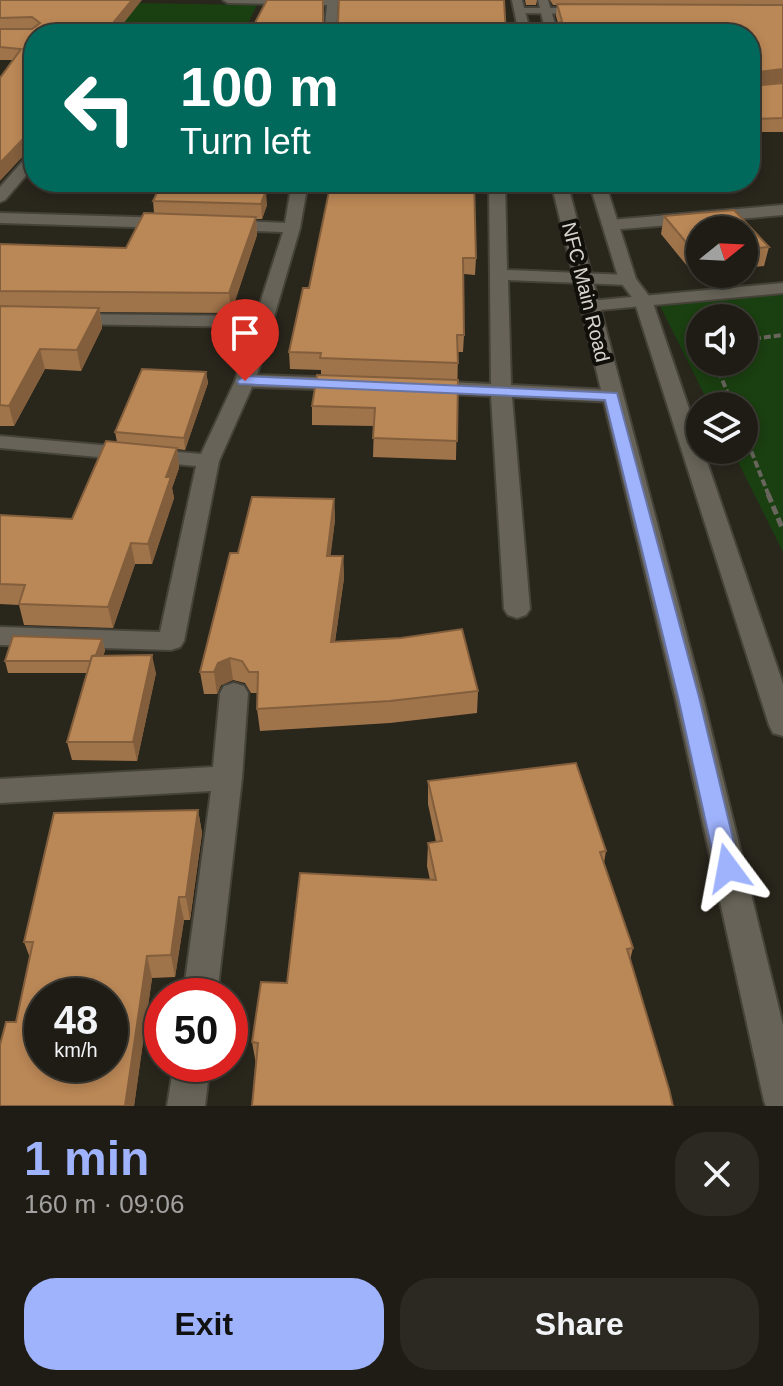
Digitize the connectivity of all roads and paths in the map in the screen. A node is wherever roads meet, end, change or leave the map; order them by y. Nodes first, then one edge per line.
1 (228, 0) edge
2 (333, 1) edge
3 (519, 5) edge
4 (544, 5) edge
5 (605, 11) edge
6 (331, 24) edge
7 (24, 169) edge
8 (298, 192) edge
9 (497, 192) edge
10 (561, 192) edge
11 (600, 192) edge
12 (0, 197) edge
13 (783, 210) edge
14 (0, 218) edge
15 (185, 224) edge
16 (215, 225) edge
17 (611, 225) junction
18 (292, 228) junction
19 (500, 275) junction
20 (582, 278) junction
21 (628, 280) junction
22 (783, 288) edge
23 (643, 300) junction
24 (589, 306) junction
25 (47, 319) edge
26 (264, 322) junction
27 (783, 335) edge
28 (758, 338) edge
29 (245, 381) junction
30 (366, 385) edge
31 (411, 386) edge
32 (501, 389) junction
33 (612, 396) junction
34 (0, 442) edge
35 (208, 461) junction
36 (756, 464) edge
37 (783, 530) edge
38 (517, 609) dead end
39 (0, 636) edge
40 (234, 693) dead end
41 (781, 711) edge
42 (227, 778) junction
43 (0, 791) edge
44 (202, 978) edge
45 (189, 1082) edge
46 (783, 1101) edge
47 (186, 1106) edge

1 - 2 street
2 - 6 street
3 - 4 street
4 - 5 street
7 - 12 street
8 - 18 street
9 - 19 street
10 - 20 street, NFC Main Road
11 - 17 street, NFC Main Road
13 - 17 street
14 - 15 street
16 - 18 street
17 - 21 street, NFC Main Road
18 - 26 street
19 - 20 street
19 - 32 street
20 - 21 street
20 - 24 street, NFC Main Road
21 - 23 street, NFC Main Road
22 - 23 street
23 - 24 street
23 - 41 street, NFC Main Road
24 - 33 street, NFC Main Road
25 - 26 street
26 - 29 street
27 - 28 path
29 - 30 street
29 - 35 street
31 - 32 street
32 - 33 street
32 - 38 street
33 - 46 street, NFC Main Road
34 - 35 street
35 - 39 street
36 - 37 path
40 - 42 street
42 - 43 street
42 - 44 street
45 - 47 street

